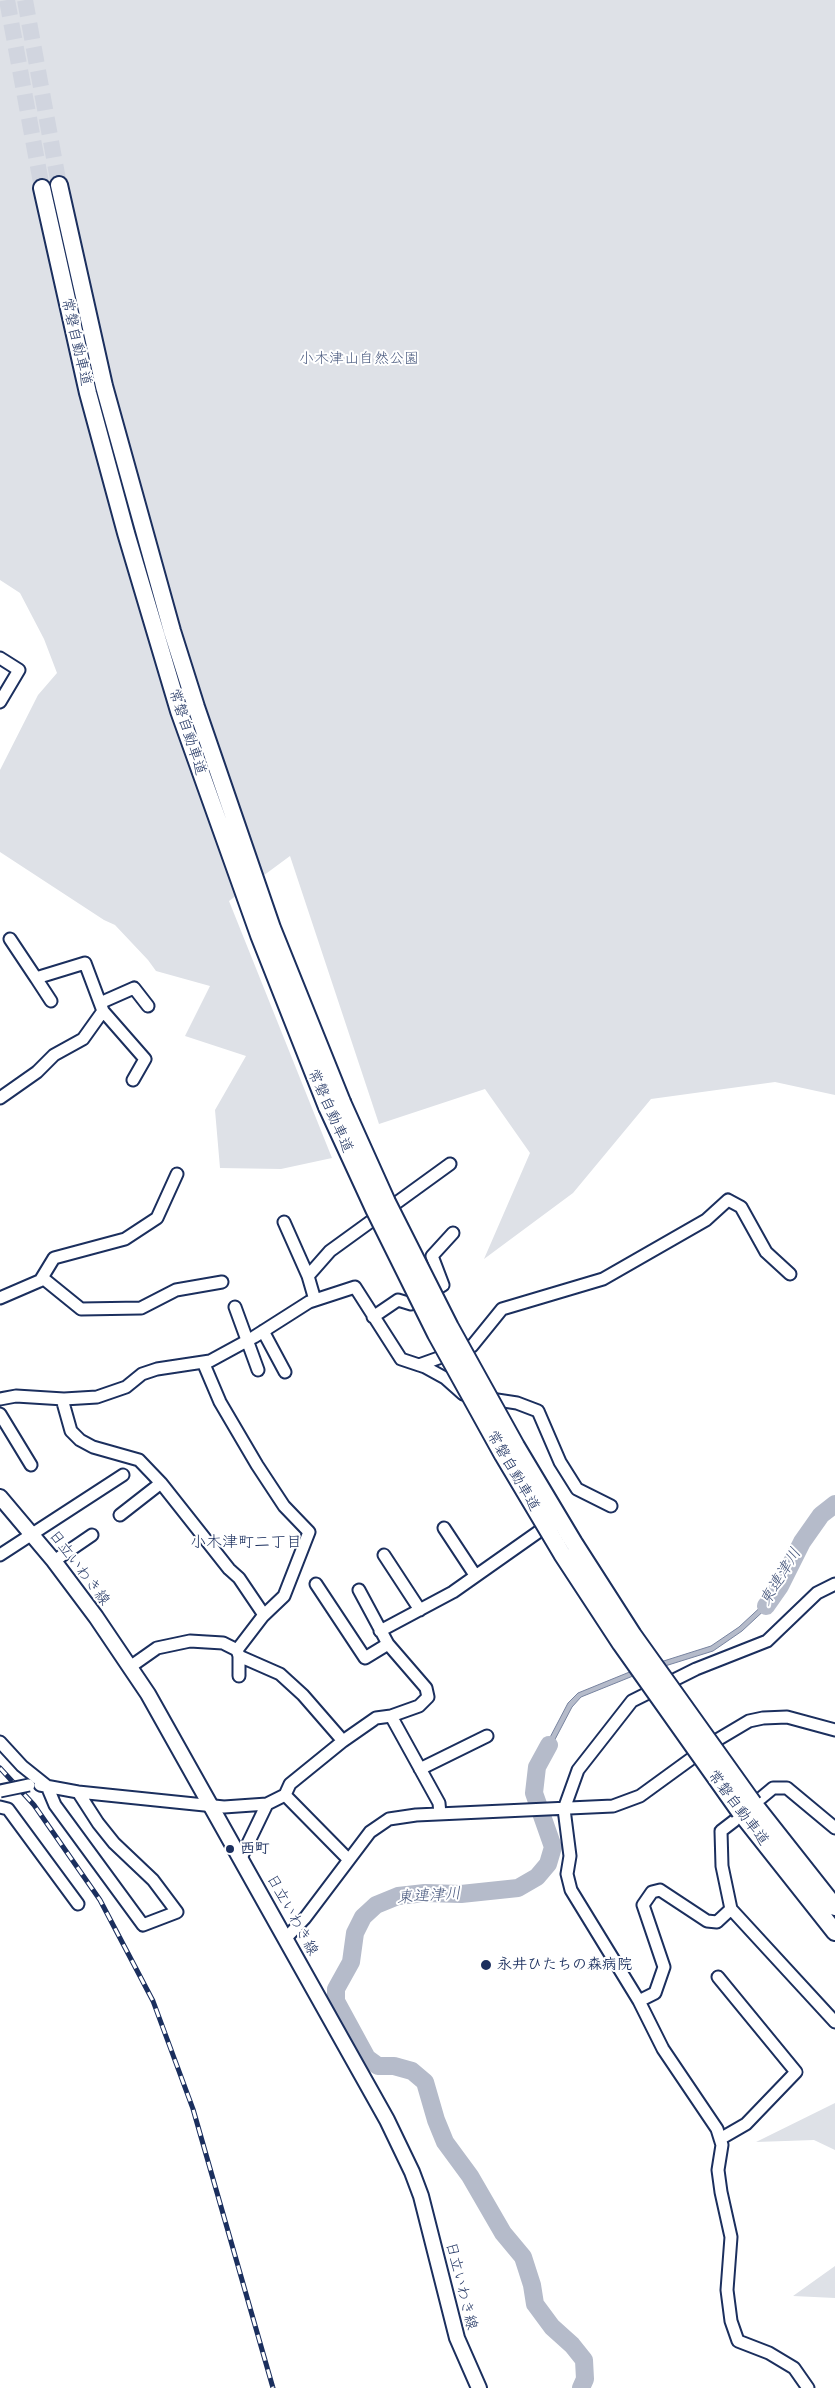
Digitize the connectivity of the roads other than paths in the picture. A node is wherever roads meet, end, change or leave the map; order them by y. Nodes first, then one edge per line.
1 (59, 185) tunnel mouth
2 (42, 188) tunnel mouth
3 (0, 658) edge
4 (0, 702) edge
5 (10, 939) dead end
6 (36, 978) junction
7 (51, 1001) dead end
8 (148, 1006) dead end
9 (102, 1007) junction
10 (133, 1080) dead end
11 (0, 1098) edge
12 (335, 1104) junction
13 (450, 1164) dead end
14 (177, 1174) dead end
15 (284, 1222) dead end
16 (453, 1233) dead end
17 (790, 1274) dead end
18 (308, 1276) junction
19 (40, 1281) junction
20 (222, 1282) dead end
21 (0, 1298) edge
22 (315, 1300) junction
23 (234, 1307) dead end
24 (373, 1317) junction
25 (263, 1331) junction
26 (248, 1340) junction
27 (203, 1362) junction
28 (420, 1365) junction
29 (258, 1370) dead end
30 (285, 1372) dead end
31 (0, 1399) edge
32 (62, 1399) junction
33 (0, 1414) edge
34 (31, 1465) dead end
35 (122, 1475) dead end
36 (161, 1483) junction
37 (0, 1497) edge
38 (611, 1506) dead end
39 (120, 1515) dead end
40 (444, 1528) dead end
41 (541, 1530) dead end
42 (32, 1534) junction
43 (92, 1535) dead end
44 (0, 1555) edge
45 (384, 1555) dead end
46 (54, 1561) junction
47 (475, 1575) junction
48 (316, 1584) dead end
49 (835, 1584) edge
50 (359, 1590) dead end
51 (420, 1610) junction
52 (264, 1615) junction
53 (380, 1632) junction
54 (388, 1644) junction
55 (238, 1653) junction
56 (130, 1667) junction
57 (239, 1676) dead end
58 (391, 1716) junction
59 (835, 1730) edge
60 (487, 1736) dead end
61 (343, 1741) junction
62 (0, 1742) edge
63 (420, 1769) junction
64 (47, 1786) junction
65 (0, 1791) edge
66 (78, 1792) junction
67 (285, 1795) junction
68 (267, 1804) junction
69 (212, 1806) junction
70 (0, 1807) edge
71 (560, 1809) junction
72 (747, 1809) junction
73 (440, 1814) junction
74 (835, 1828) edge
75 (241, 1858) junction
76 (348, 1858) junction
77 (793, 1879) junction
78 (78, 1904) dead end
79 (835, 1907) edge
80 (731, 1909) junction
81 (835, 1932) edge
82 (286, 1938) junction
83 (835, 1944) edge
84 (718, 1977) dead end
85 (640, 2001) junction
86 (835, 2022) edge
87 (720, 2139) junction
88 (479, 2388) edge
89 (808, 2388) edge

1 - 12 highway, 常磐自動車道
2 - 12 highway, 常磐自動車道
3 - 4 street
5 - 6 street
6 - 7 street
6 - 9 street
8 - 9 street
9 - 10 street
9 - 11 street
12 - 72 highway, 常磐自動車道, bridge
13 - 18 street
14 - 19 street
15 - 18 street
16 - 24 street
17 - 28 street
18 - 22 street
19 - 20 street
19 - 21 street
22 - 24 street
22 - 25 street
23 - 26 street
24 - 28 street
25 - 26 street
25 - 30 street
26 - 27 street
26 - 29 street
27 - 32 street
27 - 52 street
28 - 38 street
31 - 32 street
32 - 36 street
33 - 34 street
35 - 42 street
36 - 39 street
36 - 52 street
37 - 42 main road, 日立いわき線
40 - 47 street
41 - 47 street
42 - 44 street
42 - 46 main road, 日立いわき線
43 - 46 street
45 - 51 street
46 - 56 main road, 日立いわき線
47 - 51 street
48 - 54 street
49 - 71 street
50 - 53 street
51 - 53 street
52 - 55 street
53 - 54 street
54 - 58 street
55 - 56 street
55 - 57 street
55 - 61 street
56 - 69 main road, 日立いわき線
58 - 61 street
58 - 63 street
59 - 71 street
60 - 63 street
61 - 67 street
62 - 64 street
63 - 73 street
64 - 65 street, bridge
64 - 66 street
64 - 66 street
66 - 69 street
67 - 68 street
67 - 76 street
68 - 69 street
68 - 75 street
69 - 75 main road, 日立いわき線
70 - 78 street
71 - 73 street
71 - 85 street
72 - 74 street
72 - 77 highway, 常磐自動車道
72 - 79 highway, 常磐自動車道
72 - 80 street
73 - 76 street
75 - 82 main road, 日立いわき線
76 - 82 street
77 - 81 highway, 常磐自動車道
77 - 83 highway
80 - 85 street
80 - 86 street
82 - 88 main road, 日立いわき線
84 - 87 street
85 - 87 street
87 - 89 street

